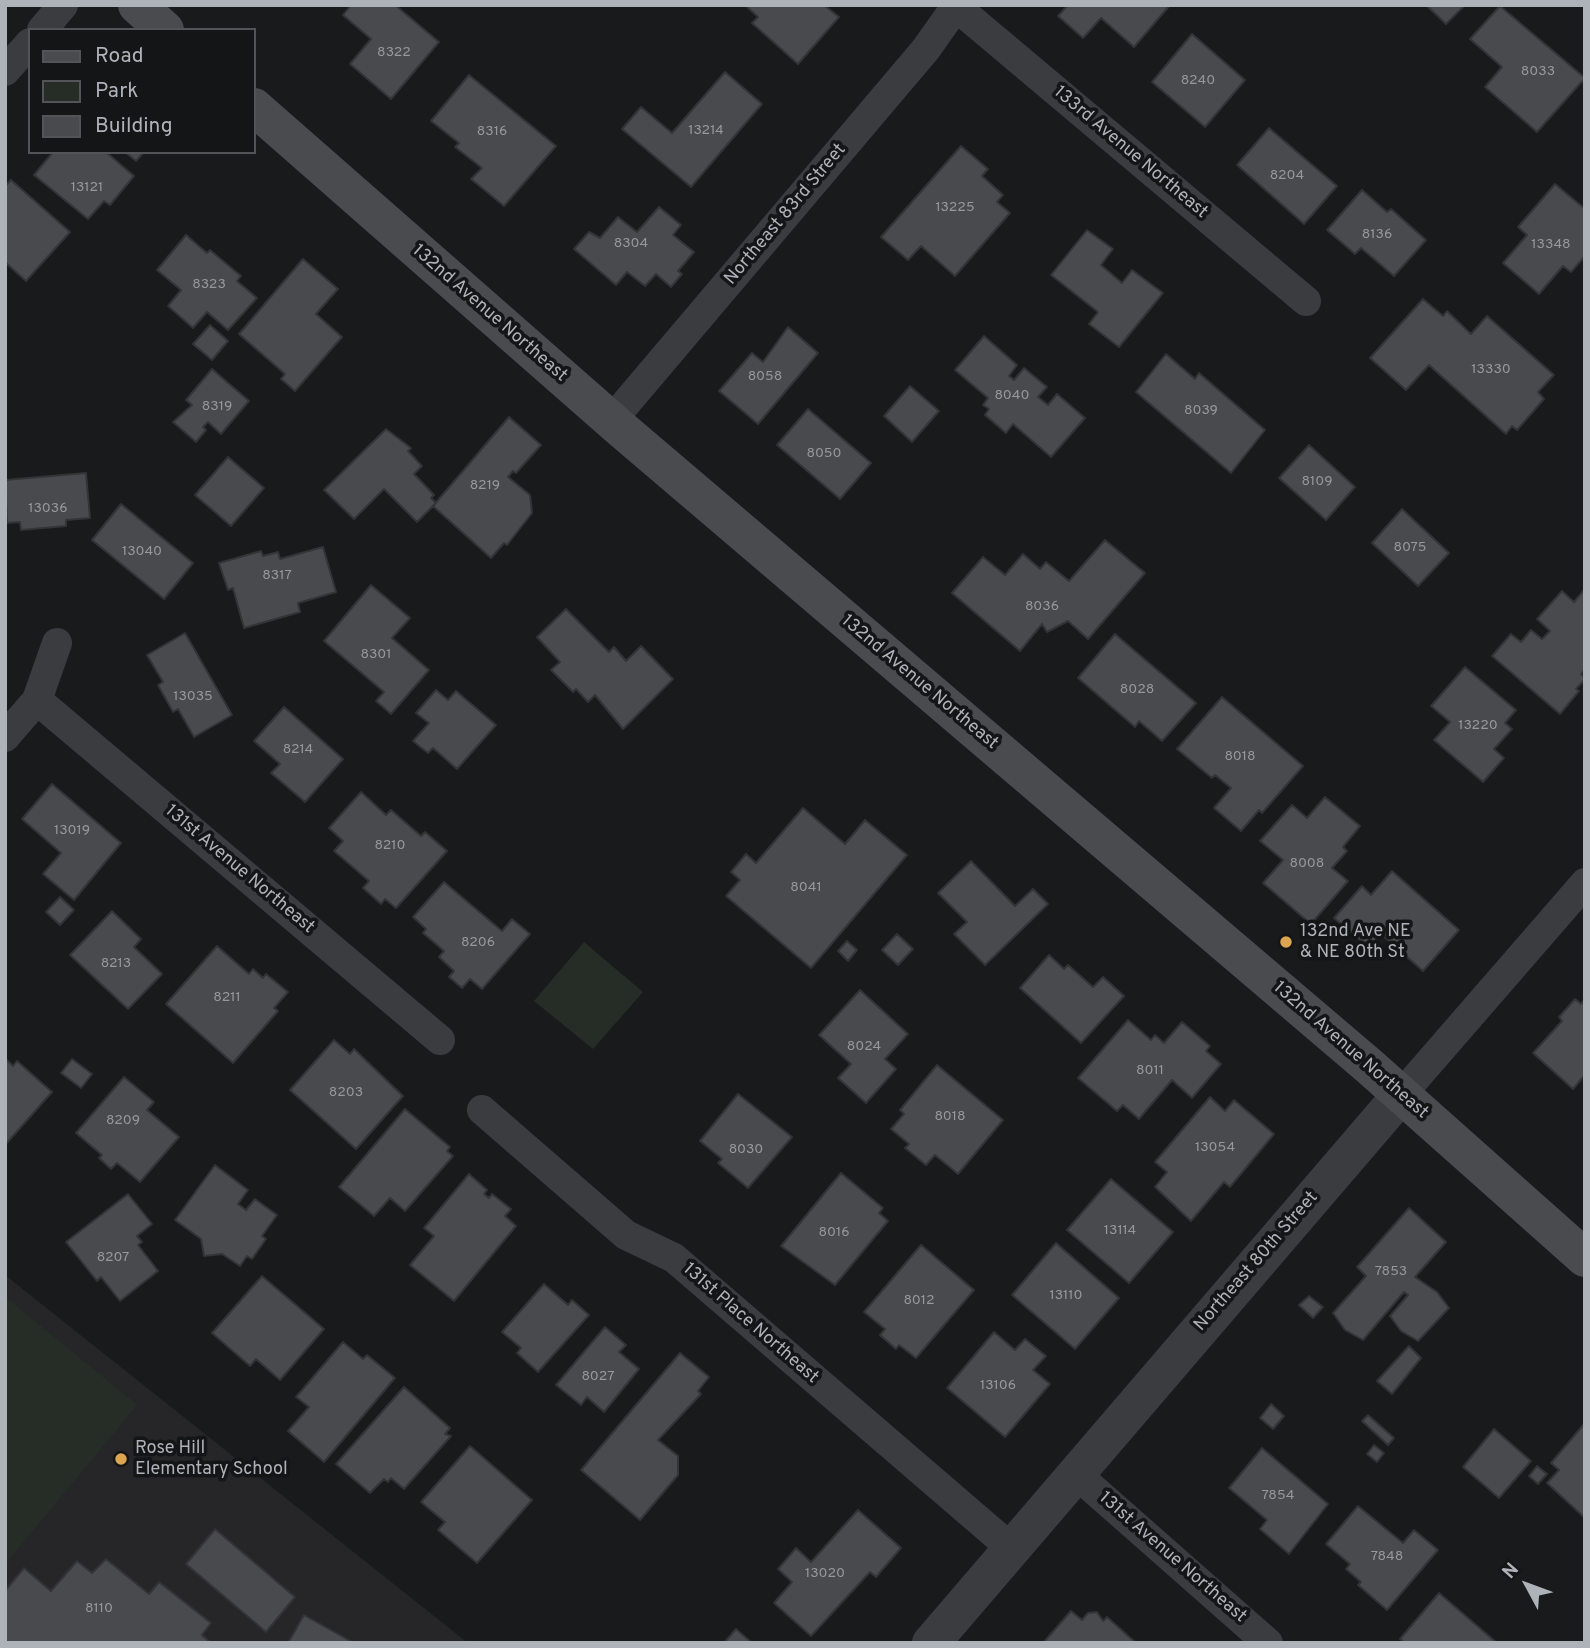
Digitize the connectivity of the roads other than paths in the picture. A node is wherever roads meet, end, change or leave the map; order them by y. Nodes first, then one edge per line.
1 (63, 5) edge
2 (137, 5) edge
3 (956, 6) edge
4 (44, 28) edge
5 (163, 28) edge
6 (28, 45) edge
7 (5, 71) edge
8 (256, 109) edge
9 (1306, 301) dead end
10 (611, 421) junction
11 (57, 643) dead end
12 (37, 700) junction
13 (5, 737) edge
14 (1585, 883) edge
15 (440, 1040) dead end
16 (1401, 1095) junction
17 (482, 1110) dead end
18 (1585, 1258) edge
19 (1075, 1473) junction
20 (1011, 1548) junction
21 (931, 1643) edge
22 (1268, 1643) edge

1 - 4 street
2 - 5 main road
3 - 9 street, 133rd Avenue Northeast
3 - 10 street, Northeast 83rd Street
6 - 7 street
8 - 10 main road, 132nd Avenue Northeast
10 - 16 main road, 132nd Avenue Northeast
11 - 12 street
12 - 13 street
12 - 15 street, 131st Avenue Northeast
14 - 16 street, Northeast 80th Street
16 - 18 main road, 132nd Avenue Northeast
16 - 19 street, Northeast 80th Street
17 - 20 street, 131st Place Northeast
19 - 20 street, Northeast 80th Street
19 - 22 street, 131st Avenue Northeast
20 - 21 street, Northeast 80th Street

